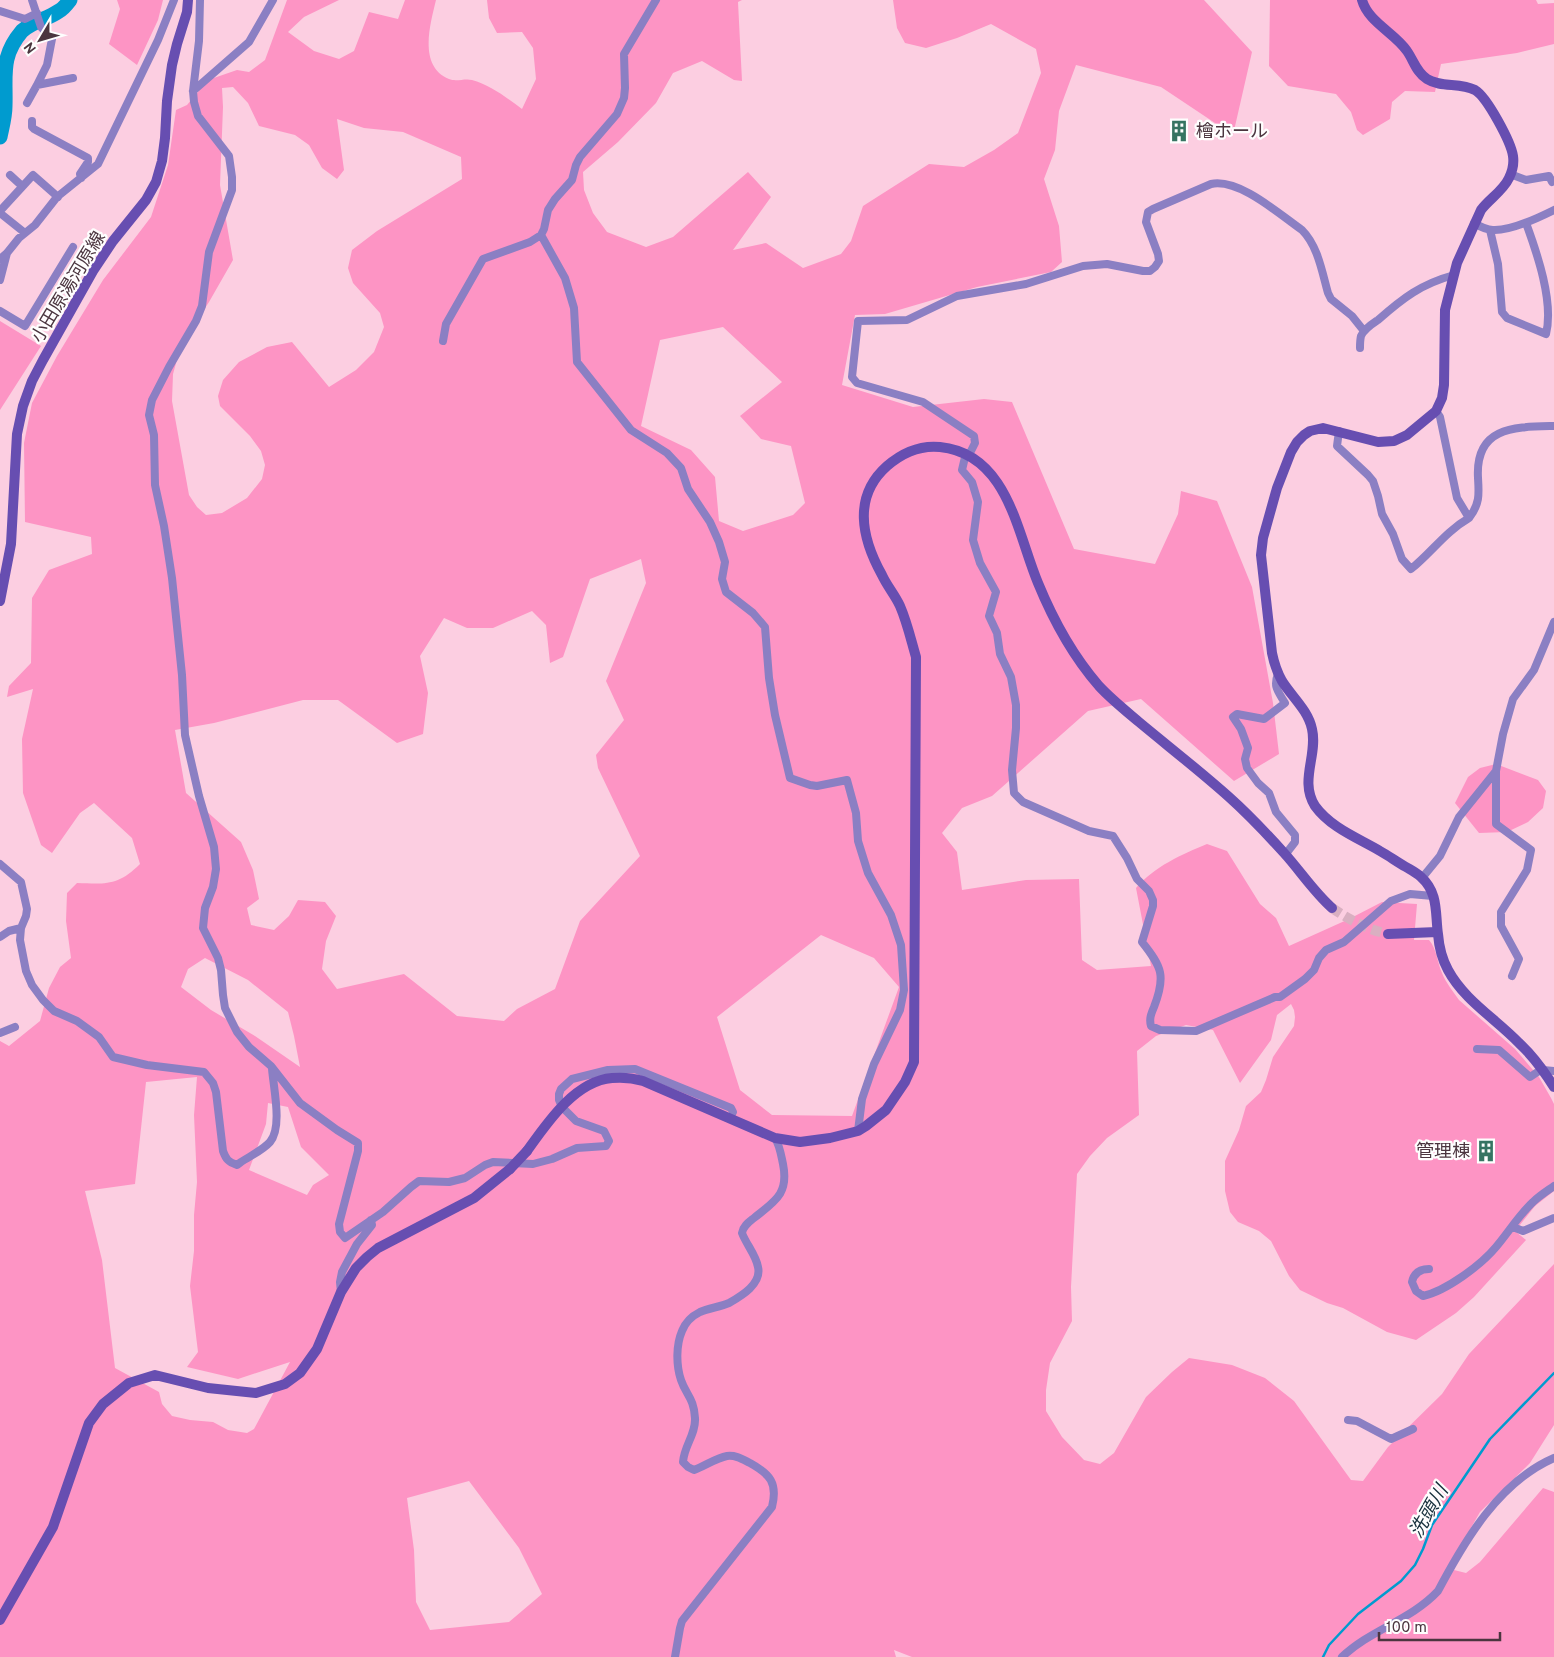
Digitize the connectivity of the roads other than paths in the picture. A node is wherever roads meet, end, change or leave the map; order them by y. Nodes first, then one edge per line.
1 (32, 0) edge
2 (174, 0) edge
3 (188, 0) edge
4 (200, 0) edge
5 (273, 0) edge
6 (656, 0) edge
7 (1362, 0) edge
8 (0, 11) edge
9 (37, 14) junction
10 (73, 78) dead end
11 (37, 85) junction
12 (193, 91) junction
13 (28, 103) dead end
14 (32, 121) dead end
15 (1510, 174) junction
16 (10, 175) dead end
17 (81, 178) junction
18 (1554, 181) edge
19 (22, 186) junction
20 (58, 197) junction
21 (1554, 210) edge
22 (0, 212) edge
23 (1474, 223) junction
24 (1526, 223) junction
25 (1490, 230) junction
26 (25, 233) junction
27 (541, 235) junction
28 (73, 247) dead end
29 (7, 253) junction
30 (0, 259) edge
31 (1454, 275) junction
32 (0, 280) edge
33 (0, 310) edge
34 (1364, 331) junction
35 (443, 341) dead end
36 (1360, 348) dead end
37 (1436, 411) junction
38 (1554, 426) edge
39 (1339, 431) junction
40 (967, 454) junction
41 (1469, 518) junction
42 (0, 601) edge
43 (1554, 622) edge
44 (1278, 674) junction
45 (1496, 771) junction
46 (1286, 855) junction
47 (0, 864) edge
48 (1422, 878) junction
49 (1434, 896) junction
50 (1332, 908) tunnel mouth
51 (21, 928) junction
52 (1437, 932) junction
53 (1388, 934) tunnel mouth
54 (0, 937) edge
55 (1512, 976) dead end
56 (15, 1027) dead end
57 (0, 1033) edge
58 (1477, 1049) dead end
59 (271, 1066) junction
60 (1542, 1069) junction
61 (1554, 1071) edge
62 (1554, 1087) edge
63 (562, 1106) junction
64 (730, 1118) junction
65 (858, 1131) junction
66 (775, 1138) junction
67 (1554, 1186) edge
68 (1554, 1218) edge
69 (371, 1220) junction
70 (1512, 1227) junction
71 (1429, 1269) dead end
72 (341, 1292) junction
73 (1348, 1420) dead end
74 (1414, 1429) dead end
75 (1554, 1458) edge
76 (0, 1620) edge
77 (675, 1657) edge
78 (1342, 1657) edge

1 - 9 street
2 - 17 street
3 - 42 street, 小田原湯河原線
4 - 12 street
5 - 12 street
6 - 27 street
7 - 15 street
8 - 9 street
9 - 11 street
10 - 11 street
11 - 13 street
12 - 59 street
14 - 17 street
15 - 18 street
15 - 23 street
16 - 19 street
17 - 20 street
19 - 20 street
19 - 22 street
20 - 26 street
21 - 24 street
22 - 26 street
23 - 25 street
23 - 31 street
24 - 25 street
24 - 25 street
26 - 29 street
27 - 35 street
27 - 65 street
28 - 33 street
29 - 30 street
29 - 32 street
31 - 34 street
31 - 37 street
34 - 36 street
34 - 40 street
37 - 39 street
37 - 41 street
38 - 41 street
39 - 41 street
39 - 44 street
40 - 46 street
40 - 49 street
40 - 65 street
43 - 45 street
44 - 46 street
44 - 48 street
45 - 48 street
45 - 55 street
46 - 50 street
47 - 51 street
48 - 49 street
49 - 52 street
51 - 54 street
51 - 59 street
52 - 53 street
52 - 60 street
56 - 57 street
58 - 60 street
59 - 69 street
60 - 61 street
60 - 62 street
63 - 64 street
63 - 64 street
63 - 69 street
63 - 72 street, bridge
64 - 66 street
65 - 66 street
66 - 77 street
67 - 70 street
68 - 70 street
69 - 72 street
70 - 71 street
72 - 76 street
73 - 74 street
75 - 78 street

